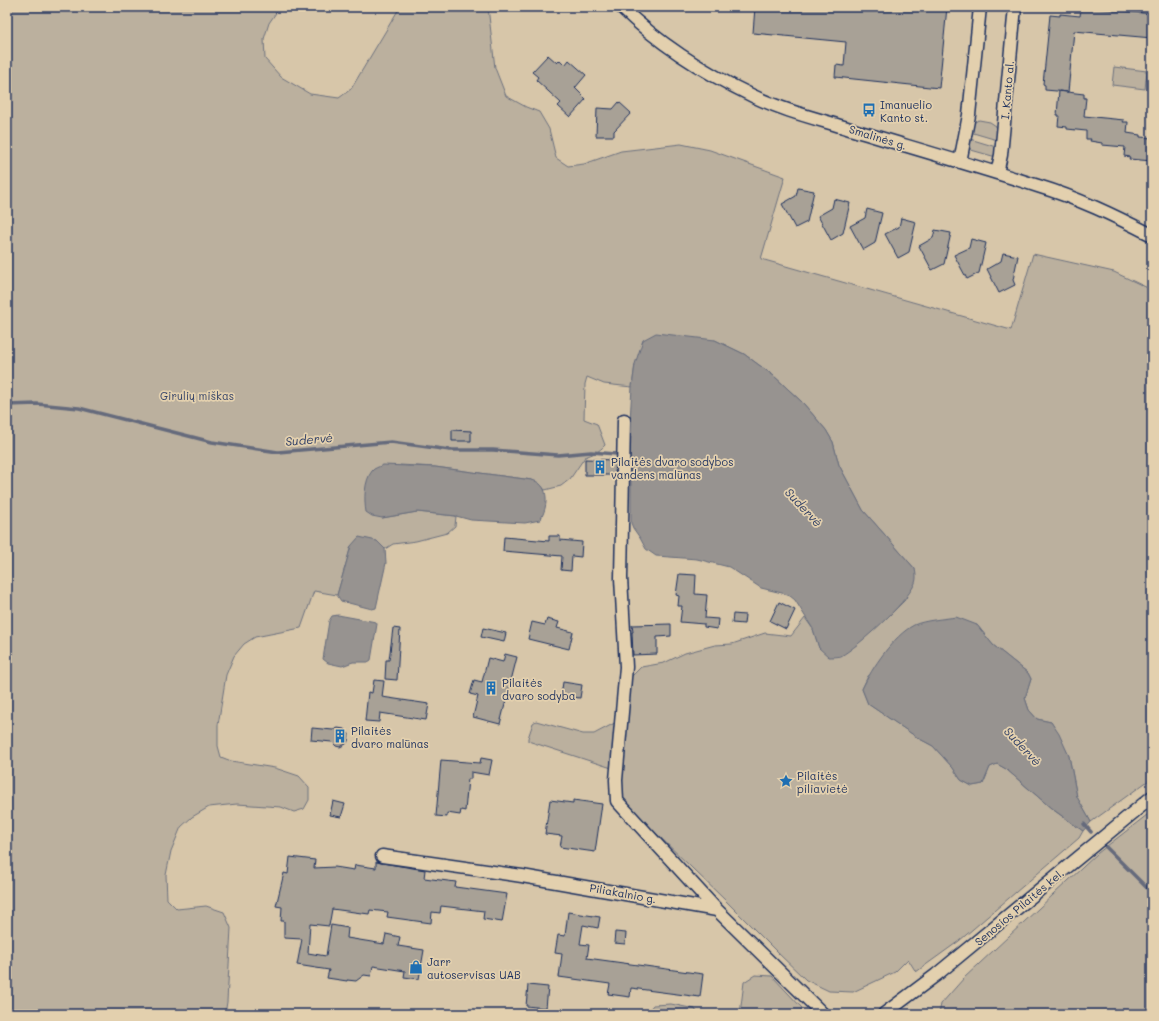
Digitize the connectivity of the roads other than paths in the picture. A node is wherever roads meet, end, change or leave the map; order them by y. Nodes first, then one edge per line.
1 (620, 7) edge
2 (980, 7) edge
3 (1015, 7) edge
4 (960, 162) junction
5 (997, 173) junction
6 (1152, 235) edge
7 (624, 420) dead end
8 (1152, 797) edge
9 (382, 856) dead end
10 (717, 910) junction
11 (823, 1014) edge
12 (884, 1014) edge

1 - 4 street, Smalinės g.
2 - 4 street
3 - 5 street, I. Kanto al.
4 - 5 street, Smalinės g.
5 - 6 street, Smalinės g.
7 - 10 street
8 - 12 street, Senosios Pilaitės kel.
9 - 10 street, Piliakalnio g.
10 - 11 street

